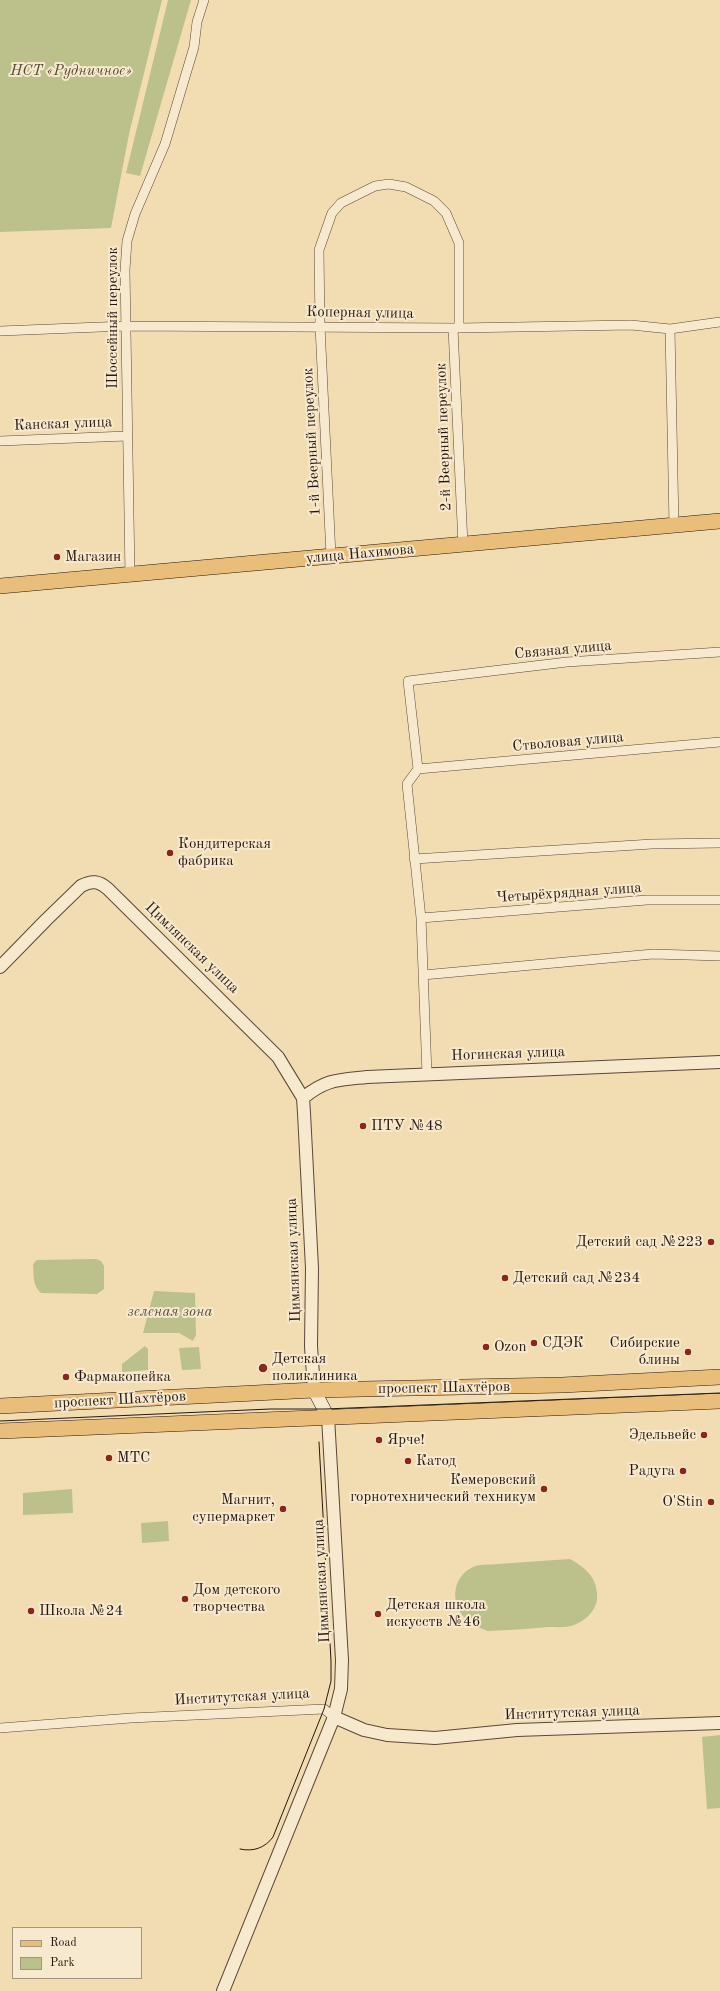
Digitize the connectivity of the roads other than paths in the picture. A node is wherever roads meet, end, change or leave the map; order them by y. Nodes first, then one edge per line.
1 (204, 0) edge
2 (720, 322) edge
3 (126, 326) junction
4 (320, 326) junction
5 (456, 328) junction
6 (670, 329) junction
7 (0, 331) edge
8 (127, 436) junction
9 (0, 441) edge
10 (720, 521) edge
11 (674, 525) junction
12 (463, 545) junction
13 (331, 556) junction
14 (130, 576) junction
15 (0, 586) edge
16 (720, 652) edge
17 (720, 742) edge
18 (418, 769) junction
19 (720, 843) edge
20 (414, 859) junction
21 (720, 900) edge
22 (421, 918) junction
23 (720, 956) edge
24 (0, 967) edge
25 (423, 975) junction
26 (720, 1062) edge
27 (427, 1074) junction
28 (303, 1098) junction
29 (720, 1377) edge
30 (314, 1390) junction
31 (720, 1401) edge
32 (0, 1406) edge
33 (328, 1417) junction
34 (0, 1431) edge
35 (334, 1717) junction
36 (720, 1723) edge
37 (0, 1728) edge
38 (223, 1991) edge

1 - 3 street, Шоссейный переулок
2 - 6 street, Коперная улица
3 - 4 street, Коперная улица
3 - 7 street, Коперная улица
3 - 8 street, Шоссейный переулок
4 - 5 street, Коперная улица
4 - 5 street, 1-й Веерный переулок
4 - 13 street, 1-й Веерный переулок
5 - 6 street, Коперная улица
5 - 12 street, 2-й Веерный переулок
6 - 11 street
8 - 9 street, Канская улица
8 - 14 street, Шоссейный переулок
10 - 11 main road, улица Нахимова
11 - 12 main road, улица Нахимова
12 - 13 main road, улица Нахимова
13 - 14 main road, улица Нахимова
14 - 15 main road, улица Нахимова
16 - 18 street, Связная улица
17 - 18 street, Стволовая улица
18 - 20 street
19 - 20 street
20 - 22 street
21 - 22 street, Четырёхрядная улица
22 - 25 street
23 - 25 street
24 - 28 street, Цимлянская улица
25 - 27 street
26 - 27 street, Ногинская улица
27 - 28 street, Ногинская улица
28 - 30 street, Цимлянская улица
29 - 30 main road, проспект Шахтёров
30 - 32 main road, проспект Шахтёров
30 - 33 main road, Цимлянская улица
31 - 33 main road, проспект Шахтёров
33 - 34 main road, проспект Шахтёров
33 - 35 street, Цимлянская улица
35 - 36 street, Институтская улица
35 - 37 street, Институтская улица
35 - 38 street, Цимлянская улица

